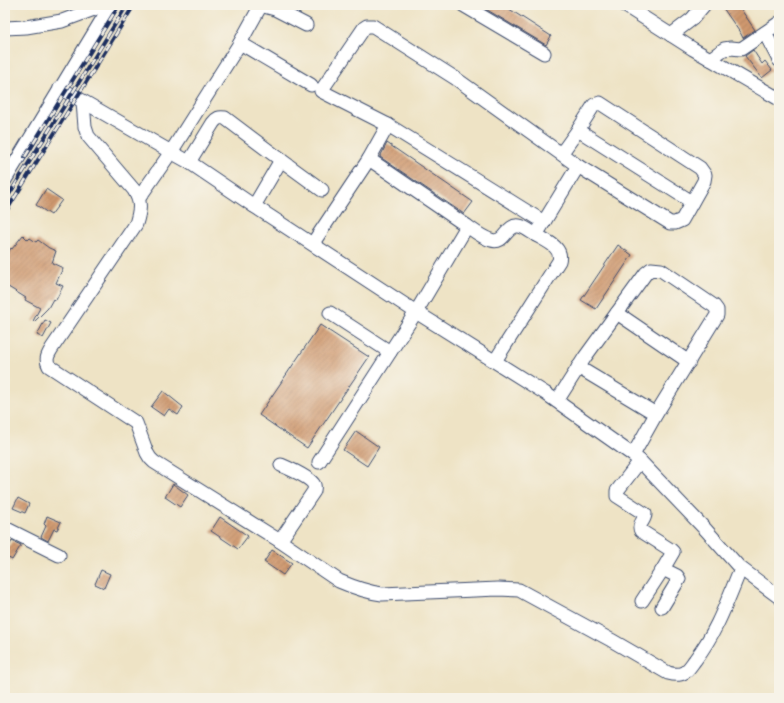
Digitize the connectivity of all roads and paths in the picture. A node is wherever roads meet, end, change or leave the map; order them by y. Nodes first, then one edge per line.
1 (105, 5) edge
2 (111, 5) edge
3 (261, 5) edge
4 (463, 5) edge
5 (624, 5) edge
6 (704, 5) edge
7 (276, 7) edge
8 (779, 23) edge
9 (306, 25) dead end
10 (5, 28) edge
11 (765, 33) junction
12 (671, 35) junction
13 (240, 43) junction
14 (544, 54) dead end
15 (710, 59) junction
16 (779, 60) edge
17 (311, 85) dead end
18 (60, 88) junction
19 (779, 99) edge
20 (83, 102) junction
21 (388, 124) junction
22 (578, 130) junction
23 (171, 152) junction
24 (561, 154) junction
25 (369, 159) junction
26 (281, 160) junction
27 (189, 162) junction
28 (578, 166) junction
29 (5, 180) edge
30 (322, 190) dead end
31 (139, 198) junction
32 (692, 202) junction
33 (254, 206) junction
34 (544, 222) junction
35 (467, 226) junction
36 (536, 235) junction
37 (313, 243) junction
38 (416, 312) junction
39 (330, 313) dead end
40 (617, 313) junction
41 (390, 352) junction
42 (495, 361) junction
43 (688, 362) junction
44 (578, 367) junction
45 (557, 401) junction
46 (656, 414) junction
47 (637, 458) junction
48 (319, 462) dead end
49 (281, 465) dead end
50 (5, 528) edge
51 (280, 541) junction
52 (59, 555) dead end
53 (663, 569) junction
54 (738, 575) dead end
55 (779, 597) edge
56 (642, 600) dead end
57 (662, 607) dead end

1 - 10 street
2 - 18 street
3 - 7 street
3 - 13 street
4 - 14 street
5 - 12 street
6 - 12 street
7 - 9 street
8 - 11 street
11 - 15 street
11 - 16 street
12 - 15 street
13 - 17 street
13 - 23 street
15 - 19 street
18 - 20 street
18 - 29 street
20 - 23 street
20 - 31 street
21 - 24 street
21 - 25 street
21 - 34 street
22 - 24 street
22 - 32 street
22 - 32 street
23 - 27 street
23 - 31 street
24 - 28 street
25 - 35 street
25 - 37 street
26 - 27 street
26 - 30 street
26 - 33 street
27 - 33 street
28 - 32 street
28 - 34 street
31 - 51 street
33 - 37 street
34 - 36 street
35 - 36 street
35 - 38 street
36 - 42 street
37 - 38 street
38 - 41 street
38 - 42 street
39 - 41 street
40 - 43 street
40 - 43 street
40 - 44 street
41 - 48 street
42 - 45 street
43 - 46 street
44 - 45 street
44 - 46 street
45 - 47 street
46 - 47 street
47 - 53 street
47 - 55 street
49 - 51 street
50 - 52 street
51 - 54 street
53 - 56 street
53 - 57 street

